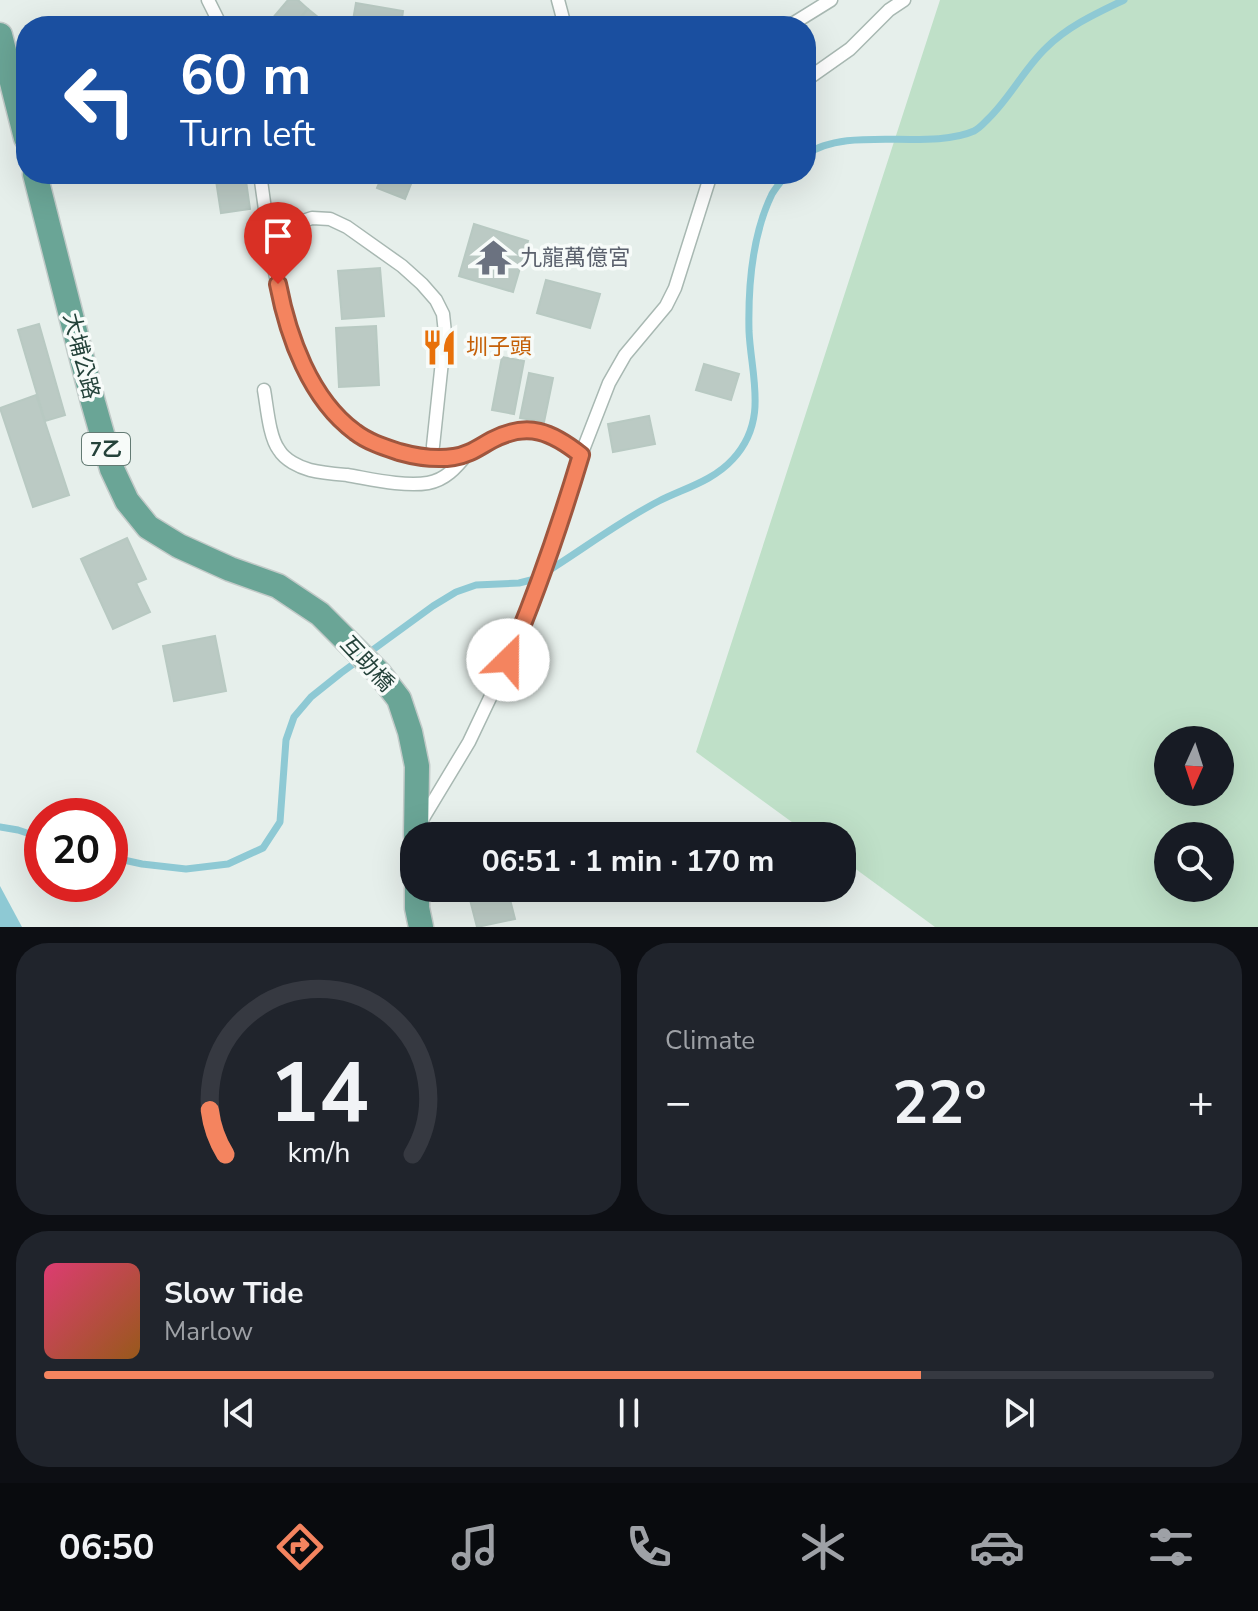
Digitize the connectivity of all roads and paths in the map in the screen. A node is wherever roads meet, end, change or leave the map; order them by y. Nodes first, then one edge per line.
1 (831, 0) edge
2 (904, 0) edge
3 (891, 5) edge
4 (805, 16) edge
5 (0, 35) edge
6 (816, 73) edge
7 (16, 98) edge
8 (38, 184) edge
9 (261, 184) edge
10 (708, 184) edge
11 (270, 241) junction
12 (264, 390) dead end
13 (433, 446) dead end
14 (467, 454) junction
15 (581, 455) junction
16 (320, 614) joint
17 (416, 822) edge
18 (422, 822) edge
19 (417, 902) edge
20 (421, 927) edge

1 - 4 lane
2 - 3 lane
3 - 6 lane
5 - 7 main road
8 - 16 main road, 大埔公路 / 7乙
9 - 11 lane
10 - 15 lane
11 - 13 lane
11 - 14 lane
12 - 14 lane
14 - 15 lane
15 - 18 lane
16 - 17 main road, 互助橋 / 7乙
19 - 20 main road

